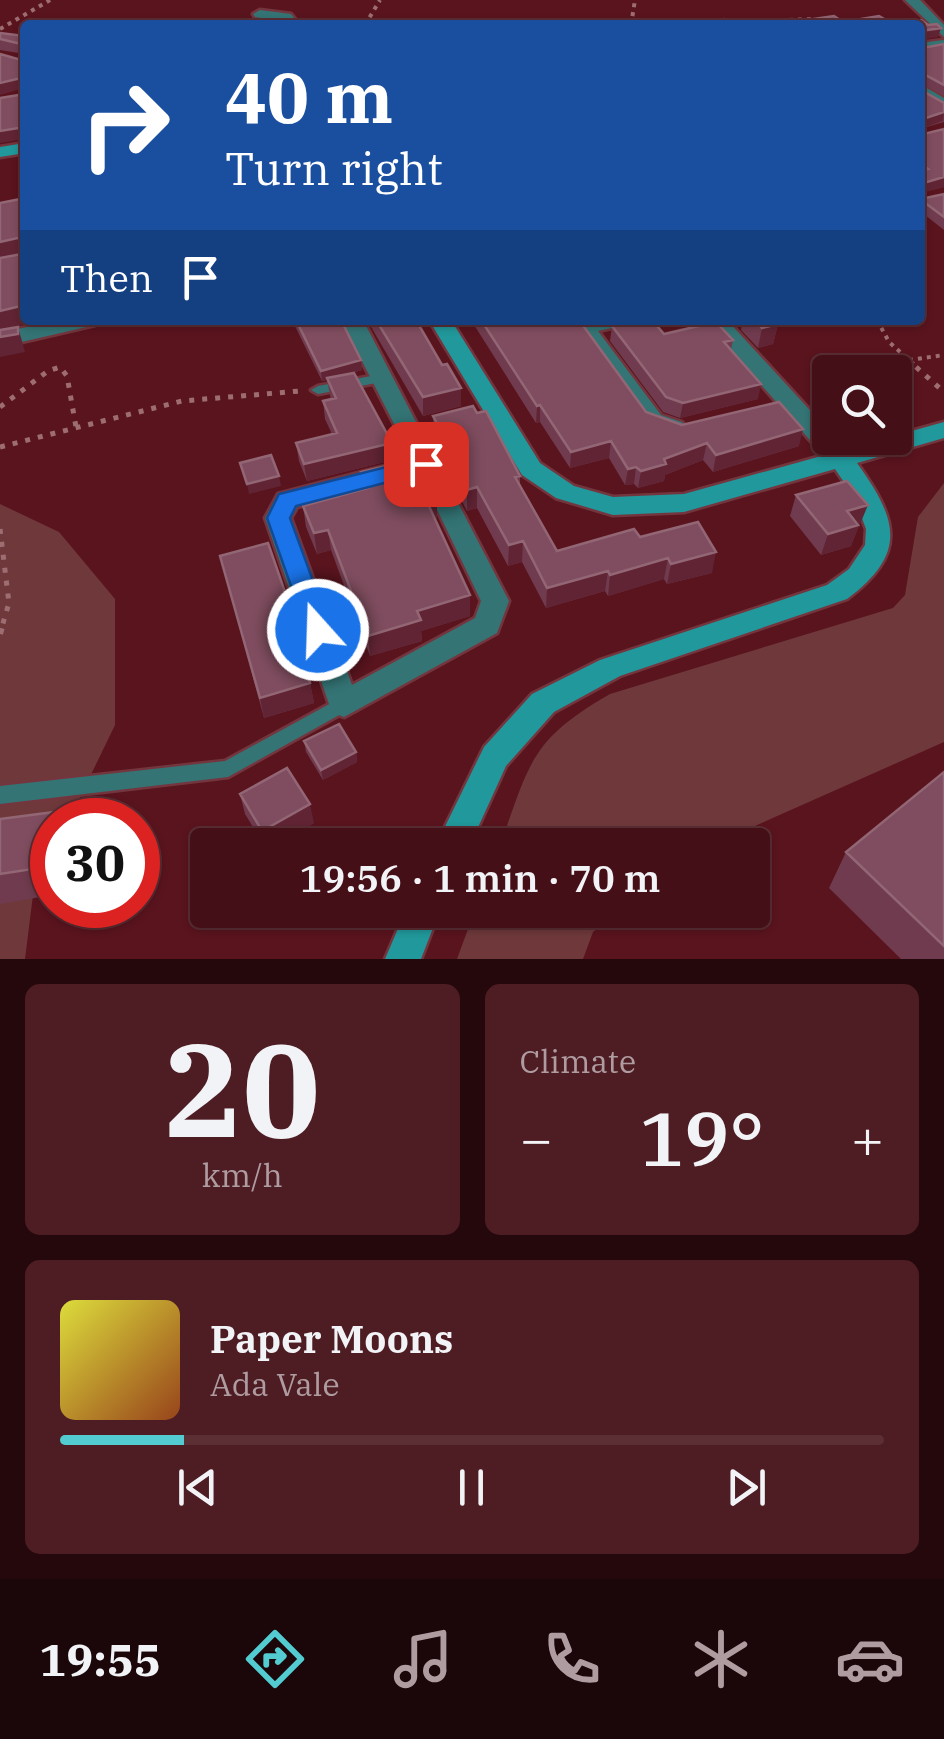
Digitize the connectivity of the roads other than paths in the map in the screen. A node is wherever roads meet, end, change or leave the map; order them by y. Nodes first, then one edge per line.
1 (912, 0) edge
2 (260, 14) dead end
3 (289, 20) edge
4 (938, 25) edge
5 (66, 325) edge
6 (355, 325) edge
7 (442, 325) edge
8 (583, 325) edge
9 (719, 325) edge
10 (0, 340) edge
11 (382, 378) junction
12 (318, 390) road end
13 (790, 403) junction
14 (755, 412) edge
15 (702, 425) edge
16 (944, 430) edge
17 (840, 458) junction
18 (426, 464) junction
19 (344, 704) junction
20 (0, 795) edge
21 (461, 828) edge
22 (416, 928) edge
23 (403, 959) edge

1 - 4 street
2 - 3 street
5 - 10 street
6 - 11 street
7 - 17 street
8 - 15 street
9 - 13 street
11 - 12 lane
11 - 18 street
13 - 14 street
13 - 17 street
16 - 17 street
17 - 21 street
18 - 19 street
18 - 19 street
19 - 20 lane
22 - 23 street

